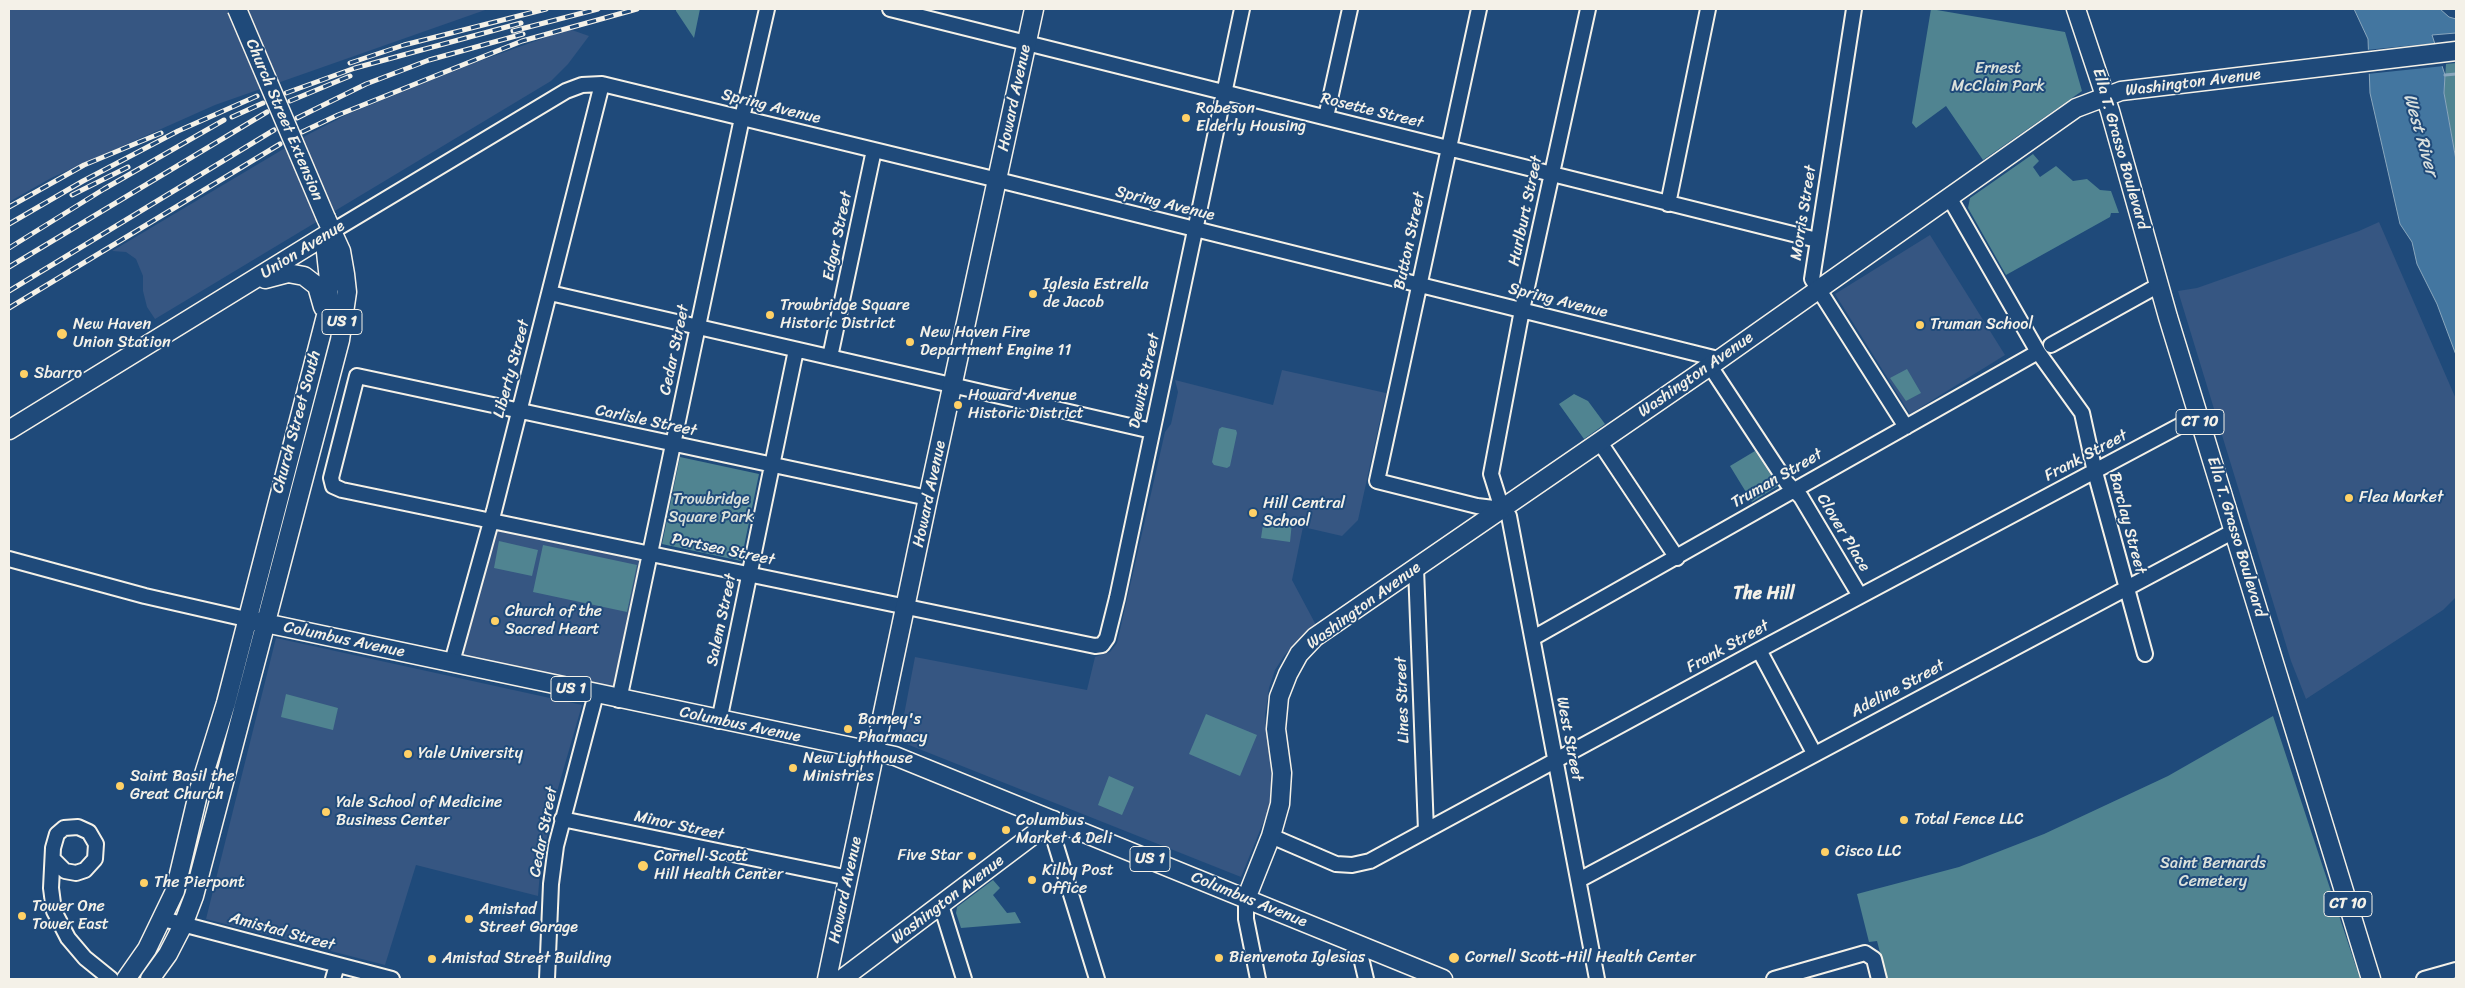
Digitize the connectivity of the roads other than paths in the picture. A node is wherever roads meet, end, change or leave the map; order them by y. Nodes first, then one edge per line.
1 (237, 9) edge
2 (767, 9) edge
3 (890, 9) edge
4 (1034, 9) edge
5 (1242, 9) edge
6 (1350, 9) edge
7 (1479, 9) edge
8 (1588, 9) edge
9 (1708, 9) edge
10 (1854, 9) edge
11 (2076, 9) edge
12 (1027, 43) junction
13 (2449, 52) edge
14 (602, 84) junction
15 (1224, 94) junction
16 (2105, 97) junction
17 (1326, 117) junction
18 (742, 118) junction
19 (1448, 148) junction
20 (874, 150) junction
21 (1551, 174) junction
22 (998, 180) junction
23 (1949, 197) junction
24 (1668, 204) junction
25 (328, 225) junction
26 (1195, 230) junction
27 (1817, 240) junction
28 (250, 283) junction
29 (1418, 285) junction
30 (2159, 285) junction
31 (1817, 289) junction
32 (550, 293) junction
33 (1522, 310) junction
34 (323, 322) junction
35 (697, 327) junction
36 (2045, 349) junction
37 (796, 350) junction
38 (830, 358) junction
39 (1714, 363) junction
40 (953, 386) junction
41 (519, 412) junction
42 (2198, 416) junction
43 (1906, 427) junction
44 (9, 430) edge
45 (1152, 432) junction
46 (1599, 441) junction
47 (672, 445) junction
48 (771, 466) junction
49 (2095, 472) junction
50 (333, 486) joint
51 (1793, 489) junction
52 (928, 498) junction
53 (1502, 509) junction
54 (491, 520) junction
55 (2234, 531) junction
56 (649, 553) junction
57 (1677, 558) junction
58 (9, 559) edge
59 (1416, 568) junction
60 (749, 574) junction
61 (2126, 587) junction
62 (1860, 596) junction
63 (906, 607) junction
64 (246, 619) junction
65 (266, 623) junction
66 (1533, 638) junction
67 (1105, 643) joint
68 (1759, 650) junction
69 (2145, 654) dead end
70 (452, 662) junction
71 (596, 694) junction
72 (619, 700) junction
73 (719, 721) junction
74 (876, 752) junction
75 (1814, 754) junction
76 (1555, 761) junction
77 (562, 819) junction
78 (1053, 820) junction
79 (1426, 831) junction
80 (1271, 836) junction
81 (185, 848) junction
82 (54, 860) dead end
83 (199, 874) junction
84 (849, 878) junction
85 (1579, 880) junction
86 (1246, 899) junction
87 (942, 905) junction
88 (163, 919) junction
89 (183, 925) junction
90 (1358, 945) junction
91 (337, 965) junction
92 (2456, 970) edge
93 (111, 979) edge
94 (126, 979) edge
95 (150, 979) edge
96 (333, 979) edge
97 (392, 979) edge
98 (547, 979) edge
99 (827, 979) edge
100 (842, 979) edge
101 (964, 979) edge
102 (1097, 979) edge
103 (1258, 979) edge
104 (1366, 979) edge
105 (1443, 979) edge
106 (1598, 979) edge
107 (1774, 979) edge
108 (1879, 979) edge
109 (2371, 979) edge
110 (2424, 979) edge

1 - 25 main road, Church Street Extension, bridge
2 - 18 street, Cedar Street
3 - 12 street, Rosette Street
4 - 12 main road, Howard Avenue
5 - 15 street, Dewitt Street
6 - 17 street
7 - 19 street, Button Street
8 - 21 street, Hurlburt Street
9 - 24 street
10 - 27 street, Morris Street
11 - 16 main road, Ella T. Grasso Boulevard / CT 10
12 - 15 street, Rosette Street
12 - 22 main road, Howard Avenue
13 - 16 main road, Washington Avenue
14 - 18 street, Spring Avenue
14 - 25 street, Union Avenue
14 - 32 street, Liberty Street
15 - 17 street, Rosette Street
15 - 26 street, Dewitt Street
16 - 23 main road, Washington Avenue
16 - 30 main road, Ella T. Grasso Boulevard / CT 10
17 - 19 street, Rosette Street
18 - 20 street, Spring Avenue
18 - 35 street, Cedar Street
19 - 21 street, Rosette Street
19 - 29 street, Button Street
20 - 22 street, Spring Avenue
20 - 38 street, Edgar Street
21 - 24 street, Rosette Street
21 - 33 street, Hurlburt Street
22 - 26 street, Spring Avenue
22 - 40 main road, Howard Avenue
23 - 31 main road, Washington Avenue
23 - 36 street, Barclay Street
24 - 27 street, Rosette Street
25 - 28 main road, Union Avenue / US 1
25 - 34 main road, Church Street South
25 - 65 main road, Church Street South / US 1
26 - 29 street, Spring Avenue
26 - 45 street, Dewitt Street
27 - 31 street, Morris Street
28 - 34 main road, US 1
28 - 44 main road, Union Avenue / US 1
29 - 33 street, Spring Avenue
29 - 53 street, Button Street
30 - 36 street, Truman Street
30 - 42 main road, Ella T. Grasso Boulevard / CT 10
31 - 39 main road, Washington Avenue
31 - 43 street, Morris Street
32 - 35 street
32 - 41 street, Liberty Street
33 - 39 street, Spring Avenue
33 - 53 street, Hurlburt Street
34 - 64 main road, Church Street South / US 1
35 - 37 street
35 - 47 street, Cedar Street
36 - 43 street, Truman Street
36 - 49 street, Barclay Street
37 - 38 street
37 - 48 street, Salem Street
38 - 40 street
39 - 46 main road, Washington Avenue
39 - 51 street, Clover Place
40 - 45 street
40 - 52 main road, Howard Avenue
41 - 47 street, Carlisle Street
41 - 50 street, Carlisle Street
41 - 54 street, Liberty Street
42 - 49 street, Frank Street
42 - 55 main road, Ella T. Grasso Boulevard / CT 10
43 - 51 street, Truman Street
45 - 67 street, Dewitt Street
46 - 53 main road, Washington Avenue
46 - 57 street
47 - 48 street, Carlisle Street
47 - 56 street, Cedar Street
48 - 52 street, Carlisle Street
48 - 60 street, Salem Street
49 - 61 street, Barclay Street
49 - 62 street, Frank Street
50 - 54 street, Portsea Street
51 - 57 street, Truman Street
51 - 62 street, Clover Place
52 - 63 main road, Howard Avenue
53 - 59 main road, Washington Avenue
53 - 66 street, West Street
54 - 56 street, Portsea Street
54 - 70 street, Liberty Street
55 - 61 street, Adeline Street
55 - 109 main road, Ella T. Grasso Boulevard / CT 10
56 - 60 street, Portsea Street
56 - 72 street, Cedar Street
57 - 66 street, Truman Street
58 - 64 street, Columbus Avenue
59 - 79 street, Lines Street
59 - 80 main road, Washington Avenue
60 - 63 street, Portsea Street
60 - 73 street, Salem Street
61 - 69 street, Barclay Street
61 - 75 street, Adeline Street
62 - 68 street, Frank Street
63 - 67 street, Portsea Street
63 - 74 main road, Howard Avenue
64 - 65 main road, Columbus Avenue / US 1
64 - 81 main road, Church Street South
65 - 70 main road, Columbus Avenue / US 1
65 - 83 main road, Church Street South
66 - 76 street, West Street
68 - 75 street
68 - 76 street, Frank Street
70 - 71 main road, Columbus Avenue / US 1
71 - 72 main road, Columbus Avenue / US 1
71 - 77 street, Cedar Street
72 - 73 main road, Columbus Avenue / US 1
73 - 74 main road, Columbus Avenue / US 1
74 - 78 main road, Columbus Avenue / US 1
74 - 84 main road, Howard Avenue
75 - 85 street, Adeline Street
76 - 79 street, Frank Street
76 - 85 street, West Street
77 - 84 street, Minor Street
77 - 98 street, Cedar Street
78 - 86 main road, Columbus Avenue / US 1
78 - 87 main road, Washington Avenue
78 - 102 street
79 - 80 street, Frank Street
80 - 86 main road, Washington Avenue
81 - 83 main road
81 - 88 main road, Church Street South
82 - 93 street
83 - 89 main road, Church Street South
84 - 99 main road, Howard Avenue
85 - 106 street, West Street
86 - 90 main road, Columbus Avenue / US 1
86 - 103 street
87 - 100 main road, Washington Avenue
87 - 101 street
88 - 89 street, Amistad Street
88 - 94 main road, Church Street South
89 - 91 street, Amistad Street
89 - 95 main road, Church Street South
90 - 104 street
90 - 105 main road, Columbus Avenue / US 1
91 - 96 street
91 - 97 street, Amistad Street
92 - 110 street
107 - 108 street

